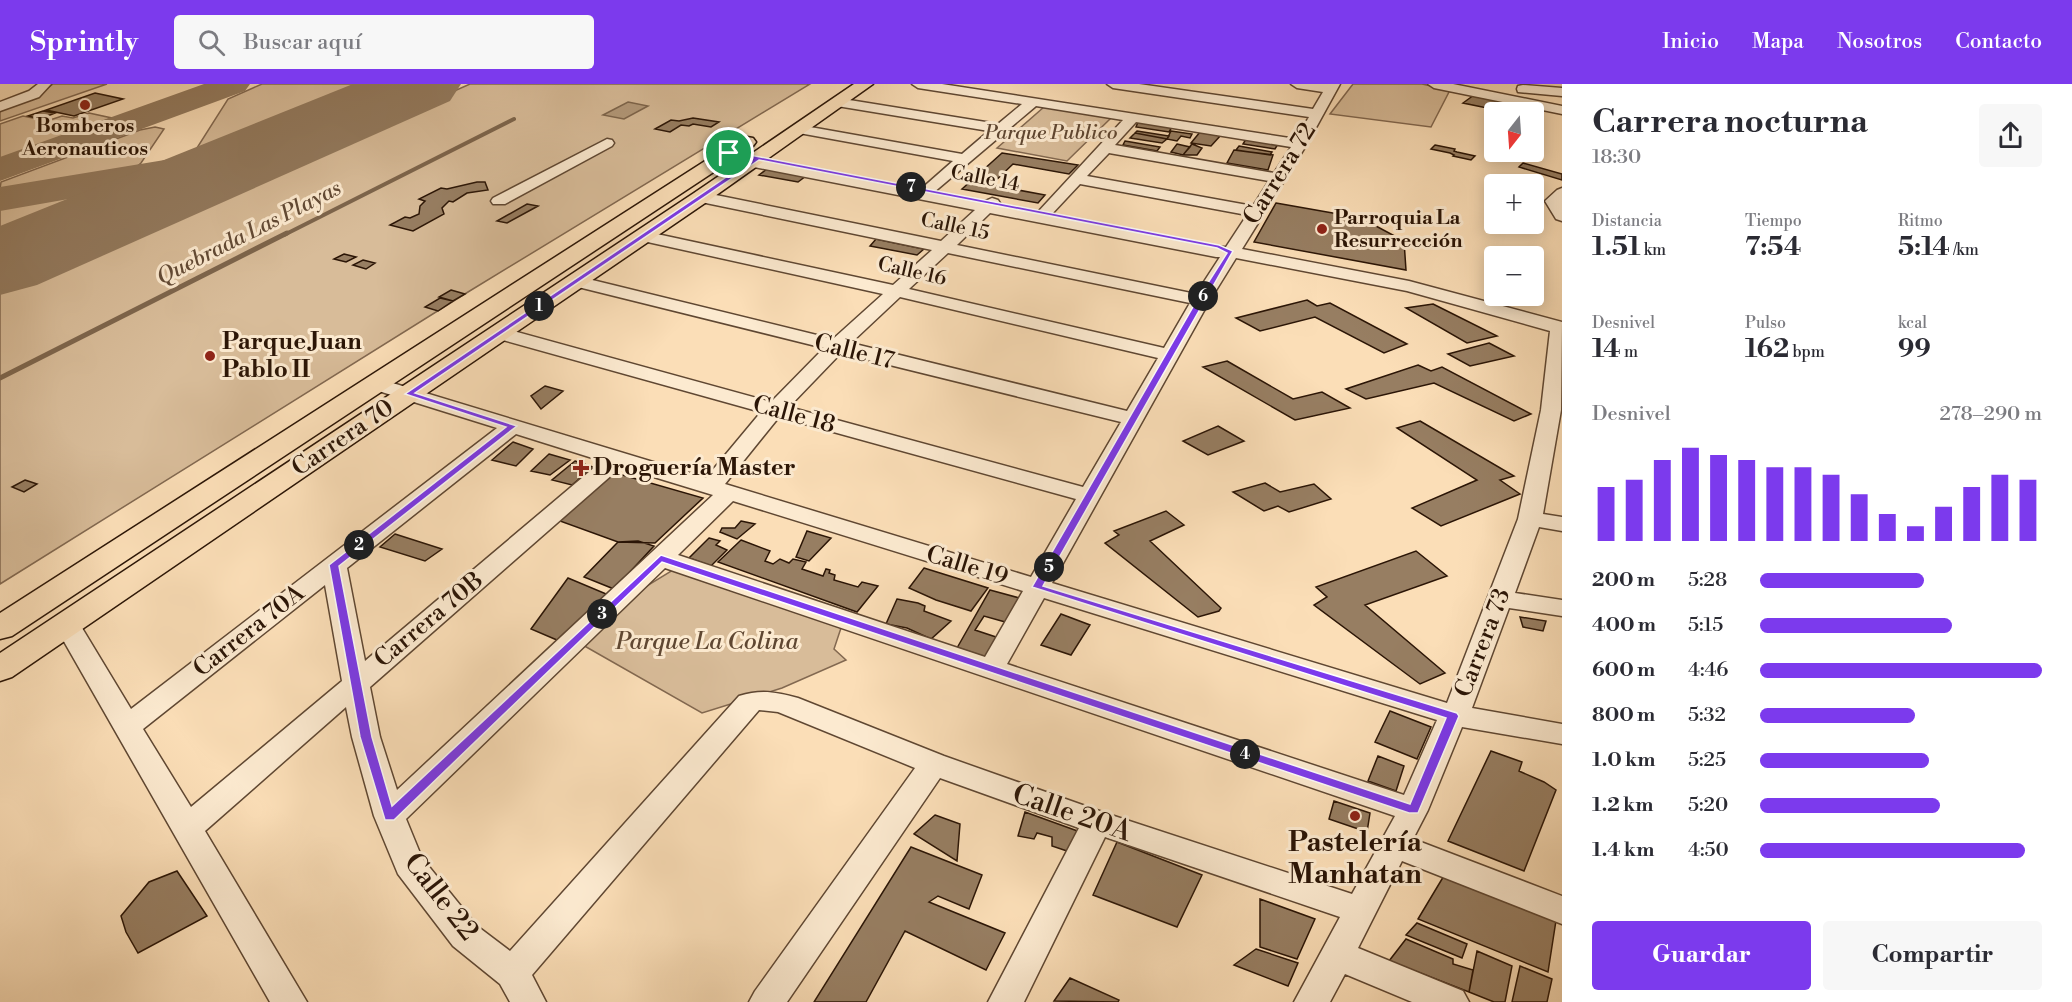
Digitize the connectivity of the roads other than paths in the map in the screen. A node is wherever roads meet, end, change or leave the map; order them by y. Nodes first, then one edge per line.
1 (45, 84) edge
2 (865, 84) edge
3 (918, 84) edge
4 (1113, 84) edge
5 (1297, 84) edge
6 (1434, 84) edge
7 (1498, 84) edge
8 (1332, 86) edge
9 (1098, 90) edge
10 (833, 92) edge
11 (1562, 92) edge
12 (1033, 102) junction
13 (0, 107) edge
14 (1078, 109) junction
15 (1562, 110) edge
16 (1317, 114) junction
17 (1133, 118) junction
18 (799, 129) junction
19 (1001, 129) junction
20 (757, 135) dead end
21 (607, 143) dead end
22 (1300, 144) junction
23 (1105, 148) junction
24 (740, 157) junction
25 (966, 159) junction
26 (1279, 178) junction
27 (1076, 179) junction
28 (927, 190) junction
29 (701, 197) junction
30 (1558, 197) edge
31 (499, 201) dead end
32 (989, 205) junction
33 (1258, 212) junction
34 (1045, 213) junction
35 (1562, 216) edge
36 (643, 236) junction
37 (944, 246) junction
38 (1231, 252) junction
39 (576, 281) junction
40 (896, 291) junction
41 (1201, 300) junction
42 (1561, 328) edge
43 (499, 333) junction
44 (836, 347) junction
45 (1170, 355) junction
46 (376, 384) junction
47 (409, 394) junction
48 (774, 410) junction
49 (1133, 419) junction
50 (513, 426) junction
51 (617, 458) junction
52 (720, 490) junction
53 (1089, 496) junction
54 (1530, 519) junction
55 (1562, 524) edge
56 (661, 558) junction
57 (334, 565) junction
58 (1037, 587) junction
59 (1500, 599) junction
60 (1562, 608) edge
61 (67, 624) junction
62 (0, 628) edge
63 (0, 669) edge
64 (991, 669) junction
65 (357, 681) junction
66 (1453, 716) junction
67 (127, 726) junction
68 (1562, 734) edge
69 (934, 764) junction
70 (1413, 810) junction
71 (389, 816) junction
72 (1097, 822) junction
73 (187, 828) junction
74 (1394, 845) junction
75 (1359, 910) junction
76 (1562, 910) edge
77 (1338, 955) junction
78 (512, 973) junction
79 (289, 1002) edge
80 (528, 1002) edge
81 (766, 1002) edge
82 (1006, 1002) edge
83 (1312, 1002) edge
84 (1451, 1002) edge

1 - 13 street
2 - 10 main road, Carrera 70
3 - 12 street
4 - 16 street
5 - 8 street
6 - 15 street
7 - 11 street
8 - 16 street, Carrera 72
9 - 14 street
10 - 18 main road, Carrera 70
10 - 19 street
12 - 14 street
12 - 19 street
14 - 17 street
16 - 22 street, Carrera 72
17 - 22 street
17 - 23 street
18 - 24 main road, Carrera 70
18 - 25 street
19 - 25 street
20 - 24 main road, Carrera 70
21 - 31 street
22 - 26 street, Carrera 72
23 - 26 street
23 - 27 street
24 - 28 street, Calle 14
24 - 29 main road, Carrera 70
24 - 32 street, Calle 14
24 - 46 main road, Carrera 70
25 - 28 street
26 - 33 street, Carrera 72
27 - 33 street
27 - 34 street
28 - 32 street, Calle 14
29 - 36 main road, Carrera 70
29 - 37 street, Calle 15
30 - 35 street
32 - 34 street, Calle 14
32 - 37 street
32 - 38 street, Calle 14
33 - 38 street, Carrera 72
34 - 38 street, Calle 14
36 - 39 main road, Carrera 70
36 - 40 street, Calle 16
37 - 40 street
37 - 41 street, Calle 15
38 - 41 street, Carrera 72
38 - 42 street, Calle 14
39 - 43 main road, Carrera 70
39 - 44 street, Calle 17
40 - 44 street
40 - 45 street, Calle 16
41 - 45 street, Carrera 72
42 - 54 street, Carrera 73
43 - 47 main road, Carrera 70
43 - 48 street, Calle 18
44 - 48 street
44 - 49 street, Calle 17
45 - 49 street, Carrera 72
46 - 47 street, Calle 19
46 - 62 main road, Carrera 70
47 - 50 street, Calle 19
47 - 61 main road, Carrera 70
48 - 52 street
48 - 53 street, Calle 18
49 - 53 street, Carrera 72
50 - 51 street, Calle 19
50 - 57 street, Carrera 70A
51 - 52 street, Calle 19
51 - 65 street, Carrera 70B
52 - 56 street
52 - 58 street, Calle 19
53 - 58 street, Carrera 72
54 - 55 street
54 - 59 street, Carrera 73
56 - 64 street
56 - 71 street
57 - 65 street, Calle 22
57 - 67 street, Carrera 70A
58 - 64 street, Carrera 72
58 - 66 street, Calle 19
59 - 60 street
59 - 66 street, Carrera 73
61 - 63 main road, Carrera 70
61 - 67 street
64 - 70 street
65 - 71 street, Calle 22
65 - 73 street, Carrera 70B
66 - 68 street, Calle 19
66 - 70 street, Carrera 73
67 - 73 street
69 - 72 street, Calle 20A
69 - 78 street, Calle 20A
69 - 81 street
70 - 74 street, Carrera 73
71 - 78 street, Calle 22
72 - 75 street, Calle 20A
72 - 82 street
73 - 79 street
74 - 75 street, Carrera 73
74 - 76 street
75 - 77 street, Carrera 73
77 - 83 street, Carrera 73
77 - 84 street
78 - 80 street, Calle 22

